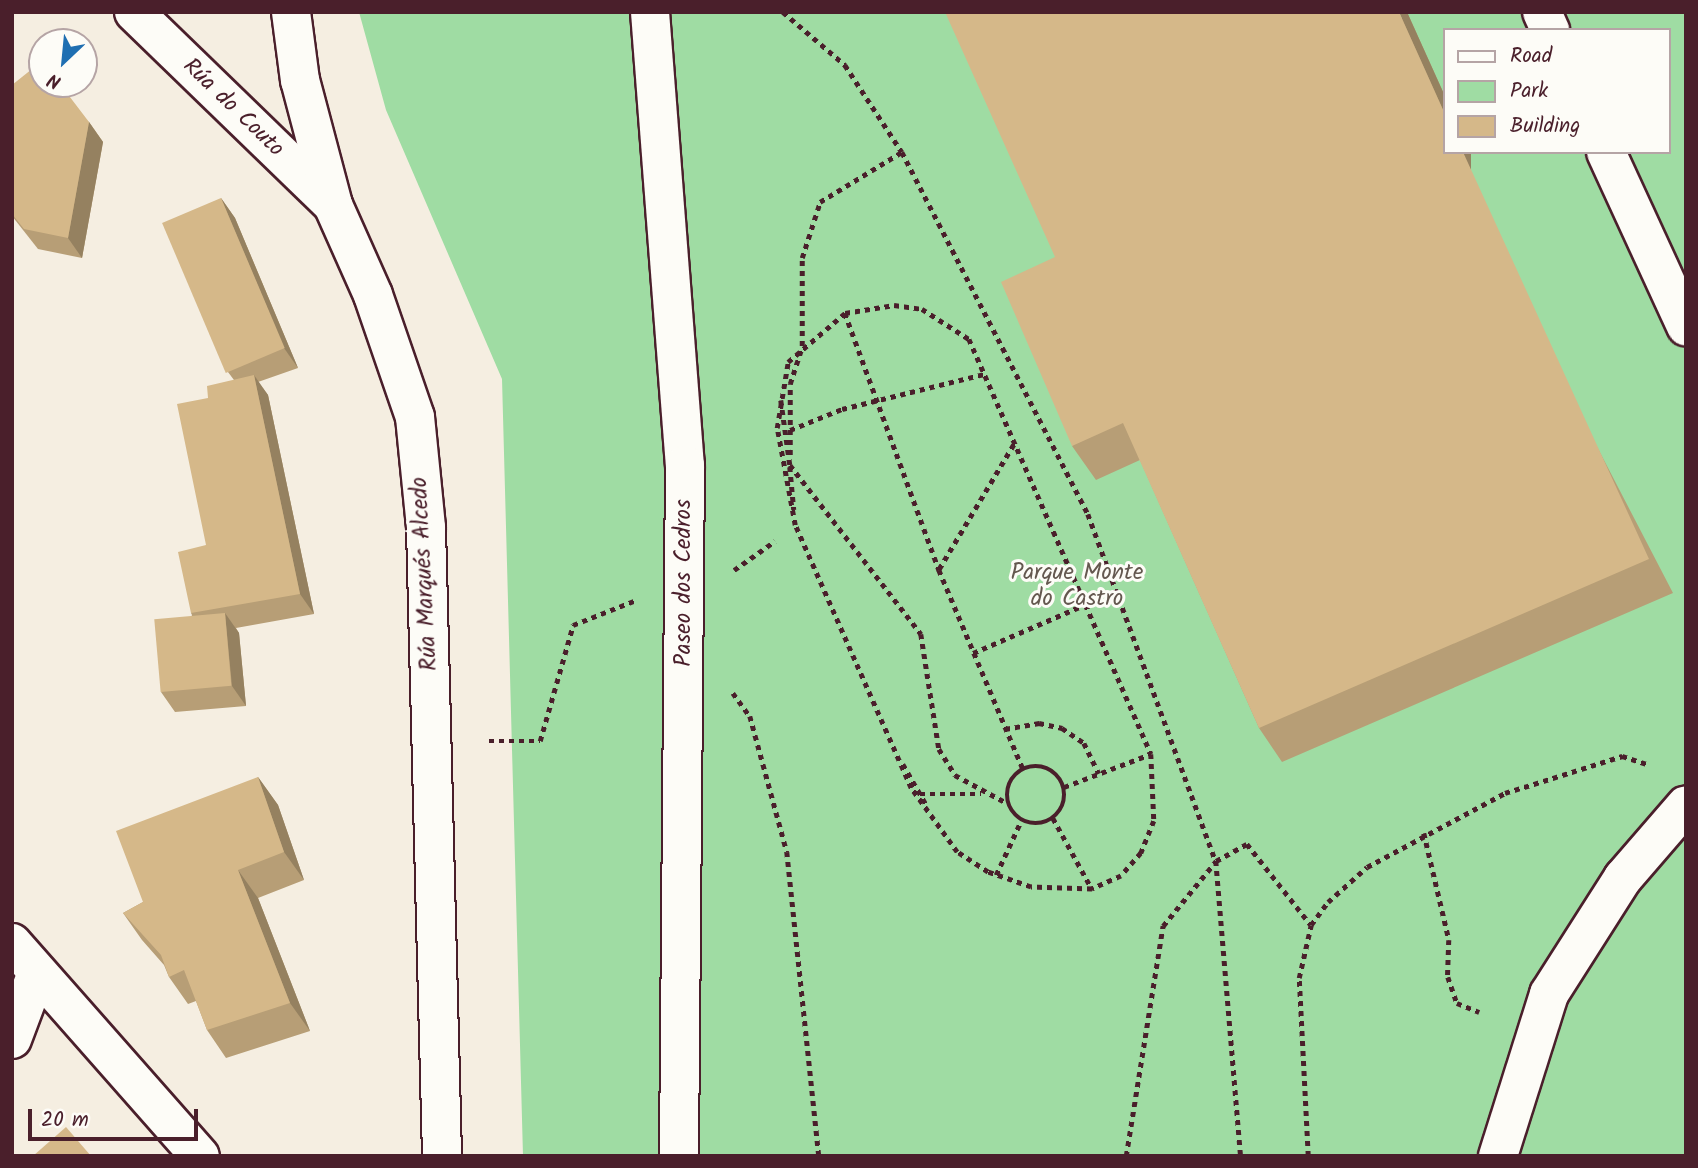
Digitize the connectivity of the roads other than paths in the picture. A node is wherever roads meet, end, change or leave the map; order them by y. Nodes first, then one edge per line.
1 (134, 12) edge
2 (291, 12) edge
3 (650, 12) edge
4 (1542, 12) edge
5 (1549, 28) edge
6 (1607, 154) edge
7 (333, 205) junction
8 (1686, 326) edge
9 (1686, 805) edge
10 (12, 943) edge
11 (36, 975) junction
12 (12, 1039) edge
13 (200, 1156) edge
14 (442, 1156) edge
15 (679, 1156) edge
16 (1497, 1156) edge

1 - 7 street, Rúa do Couto
2 - 7 street, Rúa Marqués Alcedo
3 - 15 street, Paseo dos Cedros
4 - 5 street
6 - 8 street
7 - 14 street, Rúa Marqués Alcedo
9 - 16 street
10 - 11 street
11 - 12 street
11 - 13 street

